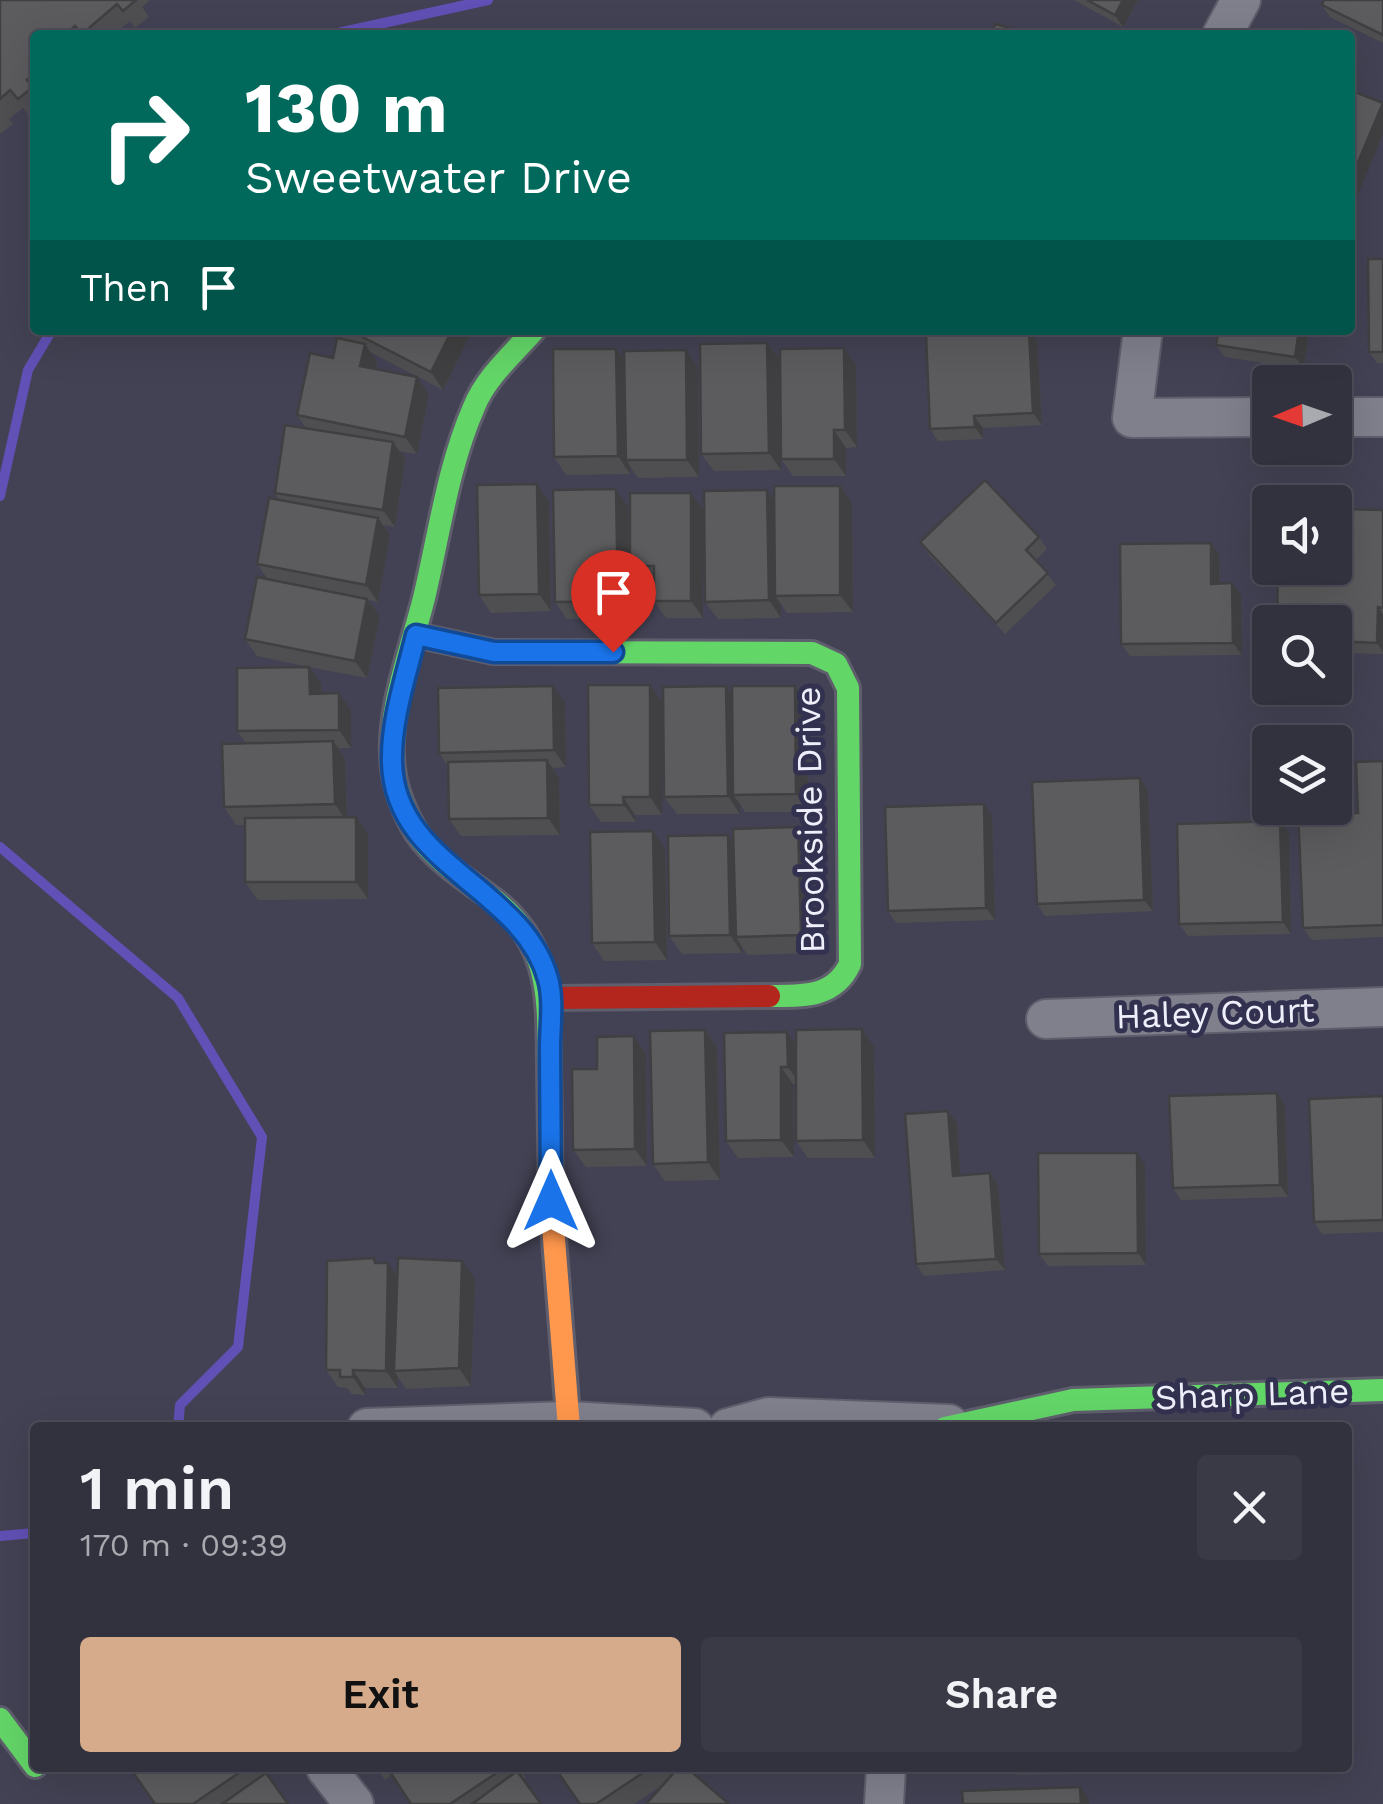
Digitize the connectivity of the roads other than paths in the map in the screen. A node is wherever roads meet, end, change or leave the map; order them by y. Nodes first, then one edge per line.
1 (1242, 0) edge
2 (1225, 30) edge
3 (529, 335) edge
4 (1142, 335) edge
5 (1352, 417) edge
6 (1383, 417) edge
7 (1252, 418) edge
8 (416, 635) junction
9 (550, 998) junction
10 (1383, 1007) edge
11 (1046, 1019) dead end
12 (1383, 1390) edge
13 (569, 1422) edge
14 (750, 1422) edge
15 (867, 1422) edge
16 (966, 1422) edge
17 (0, 1719) edge
18 (30, 1759) edge
19 (329, 1772) edge
20 (886, 1772) edge
21 (354, 1804) edge
22 (884, 1804) edge

1 - 2 street
3 - 8 street
4 - 7 street
5 - 6 street
8 - 9 street
8 - 9 street, Brookside Drive
9 - 13 street
10 - 11 street, Haley Court
12 - 16 street, Sharp Lane
14 - 15 street
17 - 18 street
19 - 21 street
20 - 22 street

